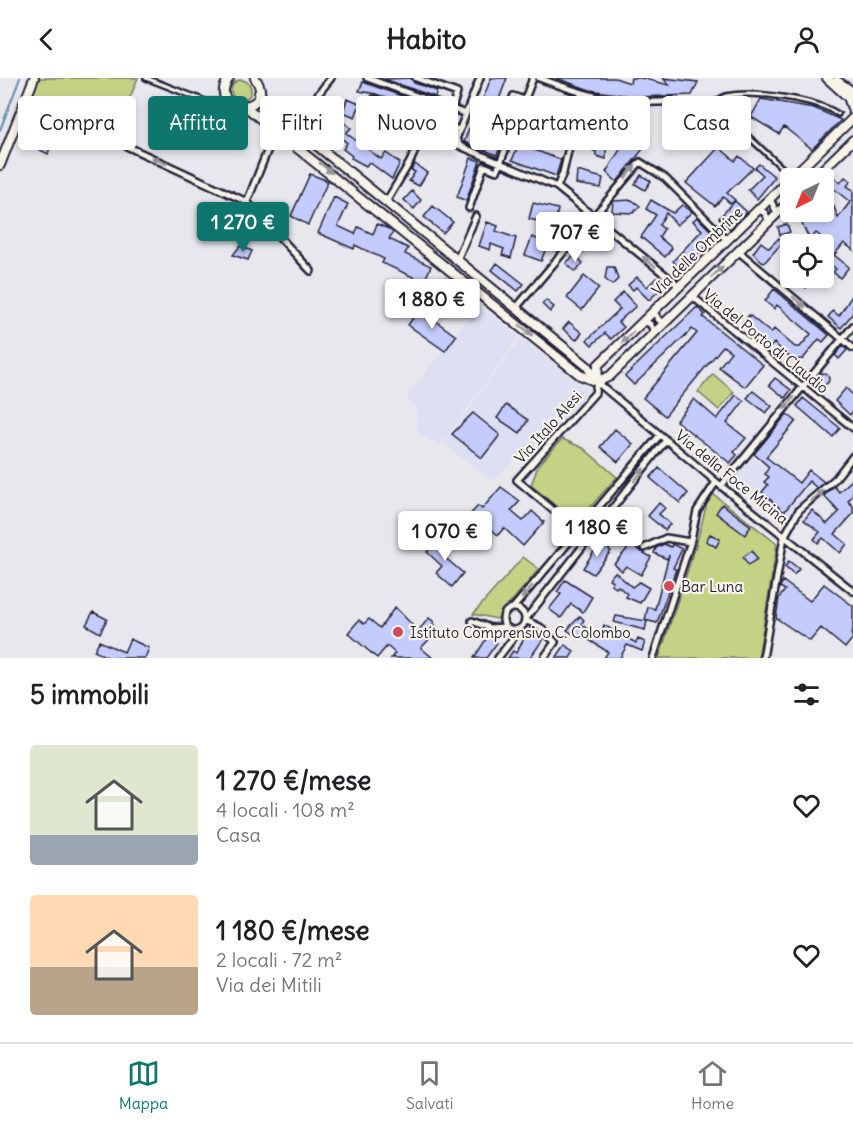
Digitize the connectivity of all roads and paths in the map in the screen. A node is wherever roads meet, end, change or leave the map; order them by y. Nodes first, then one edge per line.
1 (34, 78) edge
2 (146, 78) edge
3 (229, 78) edge
4 (331, 78) edge
5 (367, 78) edge
6 (416, 78) edge
7 (480, 78) edge
8 (533, 78) edge
9 (539, 78) edge
10 (827, 78) edge
11 (834, 78) edge
12 (380, 80) edge
13 (259, 83) edge
14 (853, 92) edge
15 (581, 94) junction
16 (192, 96) edge
17 (227, 96) edge
18 (317, 96) edge
19 (420, 96) edge
20 (456, 96) edge
21 (525, 96) edge
22 (662, 101) edge
23 (248, 105) edge
24 (458, 111) edge
25 (465, 114) junction
26 (837, 114) dead end
27 (853, 116) edge
28 (459, 130) joint
29 (853, 140) edge
30 (135, 150) edge
31 (268, 150) edge
32 (304, 150) edge
33 (322, 150) edge
34 (415, 150) edge
35 (505, 150) edge
36 (500, 162) junction
37 (0, 165) edge
38 (780, 168) edge
39 (801, 168) edge
40 (824, 168) edge
41 (556, 187) junction
42 (780, 190) edge
43 (770, 200) junction
44 (247, 202) junction
45 (386, 202) junction
46 (469, 208) dead end
47 (759, 210) junction
48 (780, 211) joint
49 (476, 216) dead end
50 (592, 217) junction
51 (769, 222) junction
52 (417, 226) junction
53 (410, 235) junction
54 (727, 240) junction
55 (738, 251) junction
56 (457, 260) junction
57 (311, 271) dead end
58 (679, 286) junction
59 (692, 296) junction
60 (516, 308) junction
61 (653, 311) junction
62 (644, 321) junction
63 (664, 322) junction
64 (853, 326) edge
65 (655, 332) junction
66 (842, 339) junction
67 (853, 348) edge
68 (597, 382) junction
69 (803, 386) junction
70 (853, 428) edge
71 (660, 435) junction
72 (666, 440) junction
73 (853, 456) edge
74 (718, 484) junction
75 (578, 531) junction
76 (784, 537) junction
77 (690, 542) junction
78 (644, 548) dead end
79 (853, 591) edge
80 (513, 608) junction
81 (525, 620) junction
82 (472, 621) dead end
83 (505, 627) junction
84 (514, 631) junction
85 (498, 658) edge
86 (544, 658) edge
87 (653, 658) edge
88 (763, 658) edge

1 - 37 street
2 - 16 lane
3 - 17 street
4 - 18 street
5 - 12 street
6 - 20 street
7 - 25 street
8 - 21 street
9 - 15 street
10 - 27 street
11 - 14 street
12 - 19 street
13 - 23 street, Via della Foce Micina
15 - 22 street
15 - 41 street
24 - 25 street
25 - 28 street
26 - 38 lane
27 - 39 street, Via delle Ombrine
28 - 36 street
29 - 40 street
44 -> 30 street
31 - 44 street
32 -> 53 street, Via della Foce Micina
33 - 45 street, Via della Foce Micina
34 - 45 street
35 - 36 street
36 - 41 street
36 - 46 street
41 - 50 street
42 - 43 street, Via delle Ombrine
43 - 47 street, Via delle Ombrine
43 - 48 street
44 - 57 street
45 - 52 street, Via della Foce Micina
47 - 51 street, Via delle Ombrine
47 - 54 street, Via delle Ombrine
48 - 51 street, Via delle Ombrine
49 - 56 street
50 -> 54 street
58 -> 50 street
50 - 60 street
51 - 55 street, Via delle Ombrine
52 - 53 street
52 - 56 street, Via della Foce Micina
53 -> 68 street, Via della Foce Micina
54 - 58 street, Via delle Ombrine
59 -> 55 street, Via delle Ombrine
55 -> 66 street
56 - 60 street, Via della Foce Micina
58 - 61 street, Via delle Ombrine
59 - 63 street, Via delle Ombrine
59 - 69 street, Via del Porto di Claudio
60 - 68 street, Via della Foce Micina
61 - 62 street, Via delle Ombrine
61 - 63 street, Via delle Ombrine
62 - 65 street
62 -> 68 street, Via delle Ombrine
63 - 65 street, Via delle Ombrine
64 - 66 street
65 - 68 street, Via delle Ombrine
66 - 67 street
66 - 69 street
68 - 71 street, Via della Foce Micina
68 - 75 street, Via Italo Alesi
69 - 70 street, Via del Porto di Claudio
69 -> 74 street
71 - 72 street, Via della Foce Micina
71 - 75 street
72 - 74 street, Via della Foce Micina
81 -> 72 street
76 -> 73 street
74 - 76 street, Via della Foce Micina
74 - 77 street
75 -> 80 street
76 - 79 street, Via della Foce Micina
76 - 88 street
77 - 78 street
77 - 87 street
80 - 81 street
80 - 83 street
81 - 84 street
81 - 86 street
82 - 83 street
83 - 84 street
84 - 85 street

